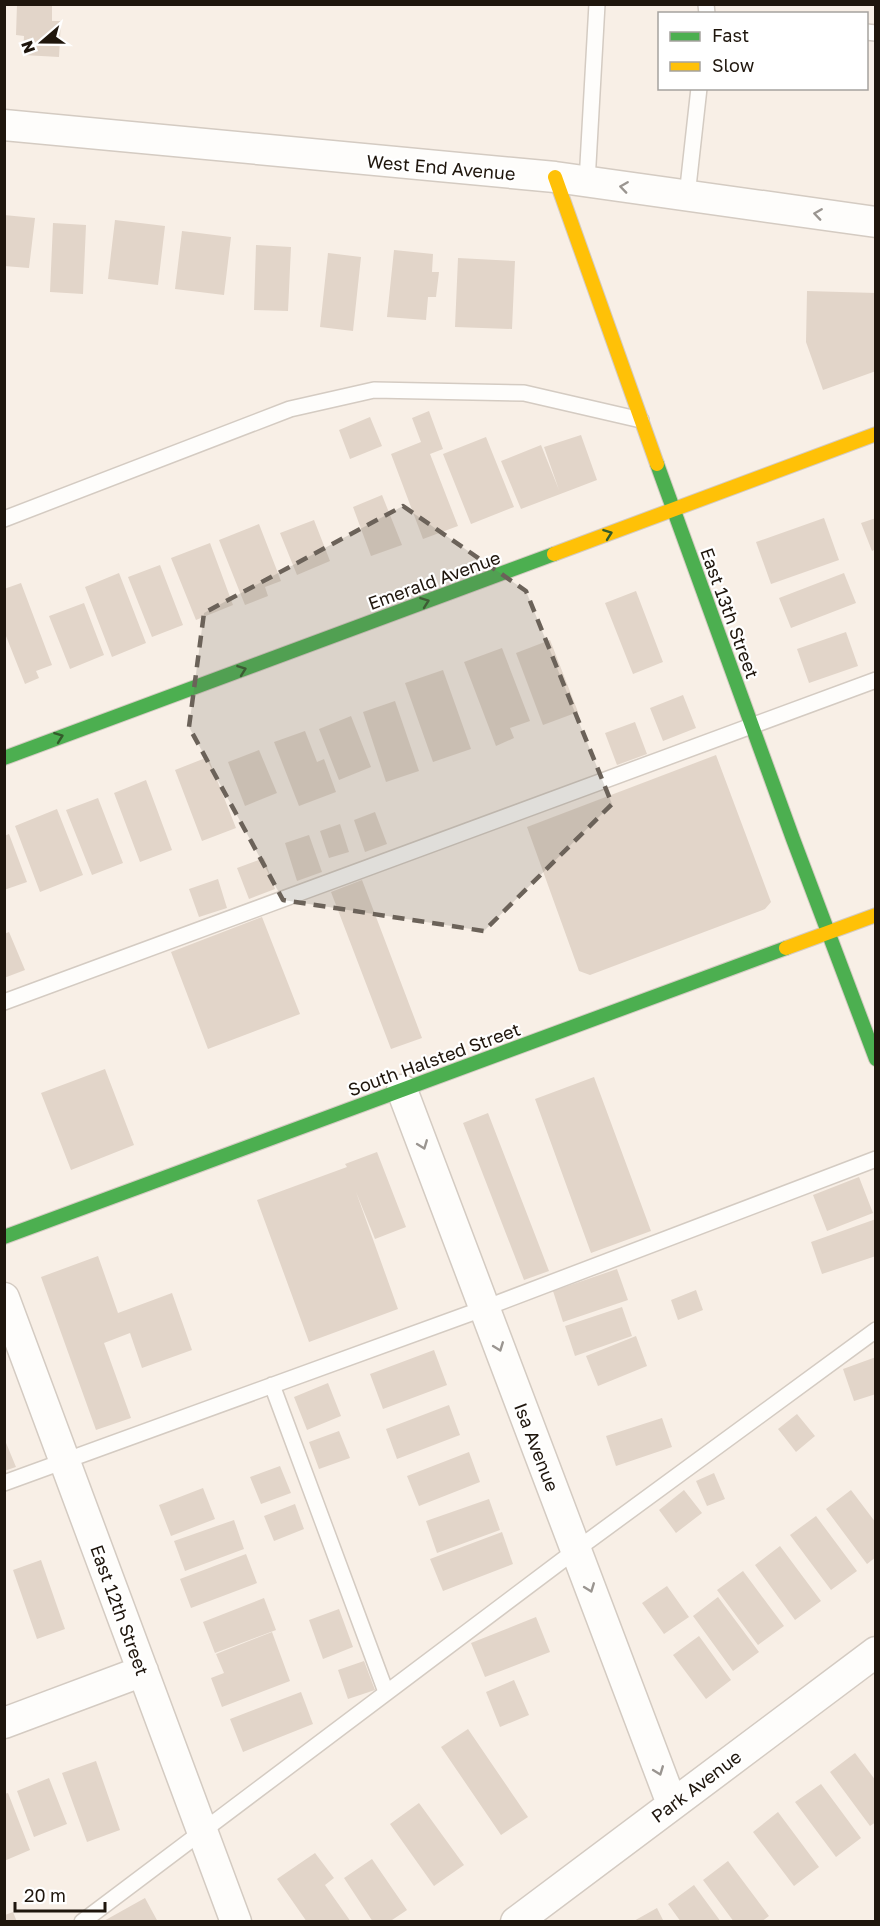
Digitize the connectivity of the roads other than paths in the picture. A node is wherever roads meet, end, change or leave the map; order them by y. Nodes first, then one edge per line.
1 (597, 4) edge
2 (699, 90) edge
3 (4, 125) edge
4 (555, 177) junction
5 (587, 182) junction
6 (687, 196) junction
7 (876, 222) edge
8 (641, 420) junction
9 (876, 434) edge
10 (673, 510) junction
11 (4, 519) edge
12 (876, 680) edge
13 (752, 726) junction
14 (4, 758) edge
15 (876, 915) edge
16 (827, 933) junction
17 (4, 1002) edge
18 (876, 1059) edge
19 (402, 1090) junction
20 (876, 1159) edge
21 (4, 1237) edge
22 (4, 1298) edge
23 (484, 1308) junction
24 (876, 1330) edge
25 (272, 1385) junction
26 (64, 1460) junction
27 (4, 1483) edge
28 (576, 1550) junction
29 (876, 1652) edge
30 (143, 1671) junction
31 (386, 1692) junction
32 (4, 1723) edge
33 (672, 1804) junction
34 (202, 1832) junction
35 (82, 1922) edge
36 (236, 1922) edge
37 (516, 1922) edge

1 - 5 lane
2 - 6 lane
3 - 4 street, West End Avenue
4 - 5 street, West End Avenue
4 - 8 street, East 13th Street
6 -> 5 street, West End Avenue
7 -> 6 street, West End Avenue
8 - 10 street, East 13th Street
8 - 11 lane
9 - 10 street, Emerald Avenue
10 - 13 street, East 13th Street
14 -> 10 street, Emerald Avenue
12 - 13 lane
13 - 16 street, East 13th Street
13 - 17 lane
15 - 16 street, South Halsted Street
16 - 18 street, East 13th Street
16 - 19 street, South Halsted Street
19 - 21 street, South Halsted Street
19 -> 23 street, Isa Avenue
20 - 23 lane
22 - 26 street, East 12th Street
23 - 25 lane
23 -> 28 street, Isa Avenue
24 - 28 lane
25 - 26 lane
25 - 31 lane
26 - 27 lane
26 - 30 street, East 12th Street
28 - 31 lane
28 -> 33 street, Isa Avenue
29 - 33 street, Park Avenue
30 - 32 street
30 - 34 street, East 12th Street
31 - 34 lane
33 - 37 street, Park Avenue
34 - 35 lane
34 - 36 street, East 12th Street

